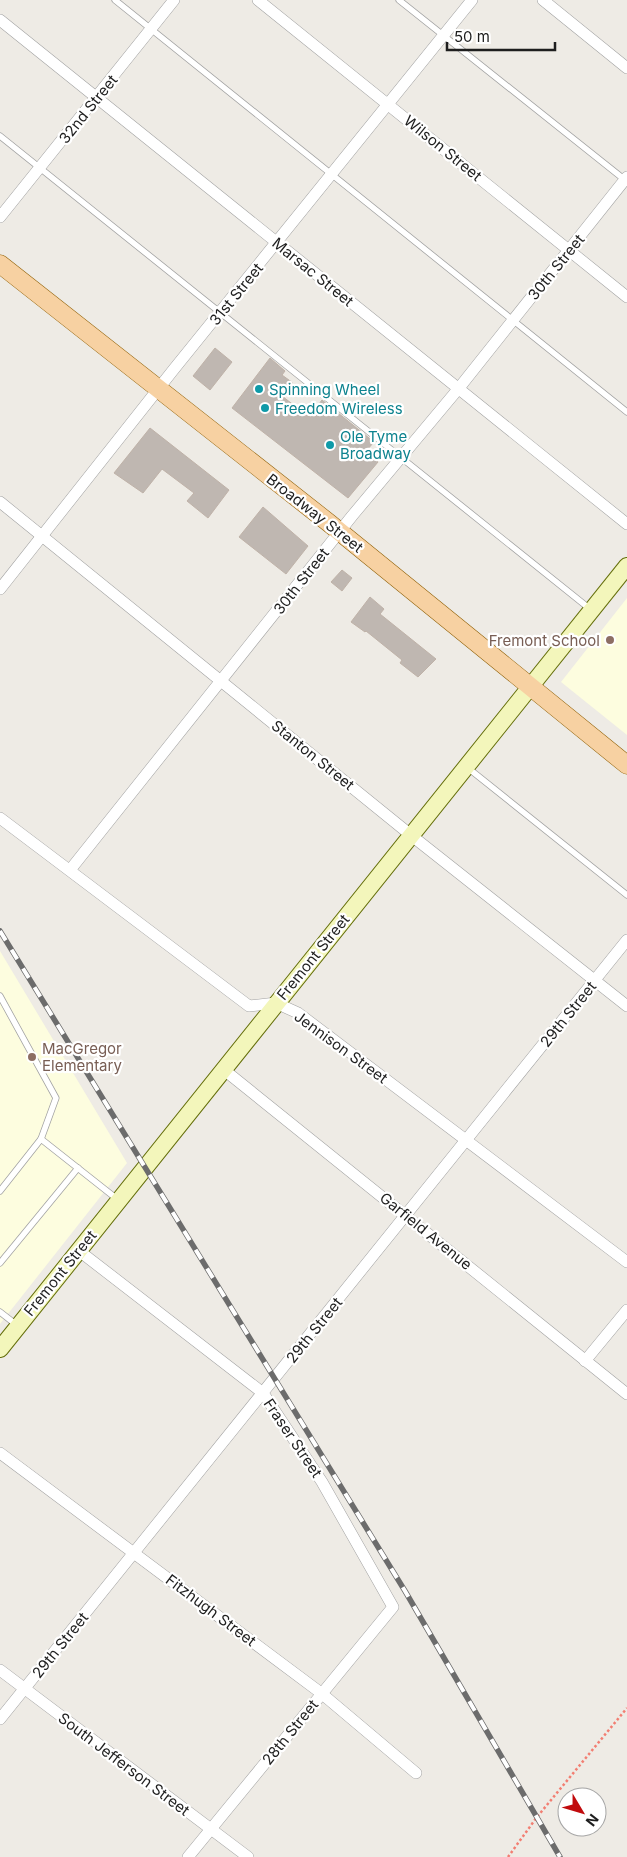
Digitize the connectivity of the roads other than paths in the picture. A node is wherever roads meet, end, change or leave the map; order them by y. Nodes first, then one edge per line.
1 (115, 0) edge
2 (174, 0) edge
3 (258, 0) edge
4 (399, 0) edge
5 (472, 0) edge
6 (543, 0) edge
7 (0, 20) edge
8 (152, 29) junction
9 (443, 35) junction
10 (627, 68) edge
11 (97, 99) junction
12 (388, 105) junction
13 (0, 136) edge
14 (40, 169) junction
15 (333, 174) junction
16 (626, 178) edge
17 (0, 217) edge
18 (277, 243) junction
19 (569, 250) junction
20 (0, 264) edge
21 (627, 297) edge
22 (220, 314) junction
23 (514, 320) junction
24 (459, 388) junction
25 (157, 389) junction
26 (627, 412) edge
27 (401, 458) junction
28 (0, 502) edge
29 (627, 524) edge
30 (340, 532) junction
31 (42, 536) junction
32 (627, 566) edge
33 (0, 588) edge
34 (591, 611) junction
35 (222, 681) junction
36 (530, 687) junction
37 (627, 765) edge
38 (467, 767) junction
39 (0, 818) edge
40 (412, 836) junction
41 (70, 870) junction
42 (627, 895) edge
43 (627, 940) edge
44 (596, 980) junction
45 (0, 996) edge
46 (276, 1003) junction
47 (627, 1006) edge
48 (223, 1069) junction
49 (466, 1139) junction
50 (41, 1140) junction
51 (78, 1168) junction
52 (0, 1191) edge
53 (119, 1200) junction
54 (407, 1215) junction
55 (78, 1250) junction
56 (627, 1262) edge
57 (0, 1263) edge
58 (627, 1310) edge
59 (0, 1312) edge
60 (18, 1326) junction
61 (0, 1349) edge
62 (585, 1361) junction
63 (263, 1393) junction
64 (627, 1394) edge
65 (0, 1453) edge
66 (135, 1553) junction
67 (393, 1607) joint
68 (0, 1670) edge
69 (25, 1689) junction
70 (321, 1693) junction
71 (0, 1719) edge
72 (416, 1773) dead end
73 (210, 1829) junction
74 (188, 1857) edge
75 (248, 1857) edge

1 - 8 lane
2 - 8 street, 32nd Street
3 - 12 street, Wilson Street
4 - 9 lane
5 - 9 street, 31st Street
6 - 10 street
7 - 11 street, Marsac Street
8 - 11 street, 32nd Street
8 - 15 lane
9 - 12 street, 31st Street
9 - 16 lane
11 - 14 street, 32nd Street
11 - 18 street, Marsac Street
12 - 15 street, 31st Street
12 - 19 street, Wilson Street
13 - 14 lane
14 - 17 street, 32nd Street
14 - 22 lane
15 - 18 street, 31st Street
15 - 23 lane
16 - 19 street, 30th Street
18 - 22 street, 31st Street
18 - 24 street, Marsac Street
19 - 21 street, Wilson Street
19 - 23 street, 30th Street
20 - 25 main road, Broadway Street
22 - 25 street, 31st Street
22 - 27 lane
23 - 24 street, 30th Street
23 - 26 lane
24 - 27 street, 30th Street
24 - 29 street, Marsac Street
25 - 30 main road, Broadway Street
25 - 31 street, 31st Street
27 - 30 street, 30th Street
27 - 34 lane
28 - 31 street, Stanton Street
30 - 35 street, 30th Street
30 - 36 main road, Broadway Street
31 - 33 street, 31st Street
31 - 35 street, Stanton Street
32 - 34 street, Fremont Street
34 - 36 street, Fremont Street
35 - 40 street, Stanton Street
35 - 41 street, 30th Street
36 - 37 main road, Broadway Street
36 - 38 street, Fremont Street
38 - 40 street, Fremont Street
38 - 42 lane
39 - 41 street
40 - 44 street, Stanton Street
40 - 46 street, Fremont Street
41 - 46 street
43 - 44 street, 29th Street
44 - 47 street, Stanton Street
44 - 49 street, 29th Street
45 - 50 lane
46 - 48 street, Fremont Street
46 - 49 street, Jennison Street
48 - 53 street, Fremont Street
48 - 54 street, Garfield Avenue
49 - 54 street, 29th Street
49 - 56 street, Jennison Street
50 - 51 lane
50 - 52 lane
51 - 53 lane
51 - 57 lane
53 - 55 street, Fremont Street
54 - 62 street, Garfield Avenue
54 - 63 street, 29th Street
55 - 60 street, Fremont Street
55 - 63 street, Fraser Street
58 - 62 street
59 - 60 lane
60 - 61 street, Fremont Street
62 - 64 street, Garfield Avenue
63 - 66 street, 29th Street
63 - 67 street, Fraser Street
65 - 66 street, Fitzhugh Street
66 - 69 street, 29th Street
66 - 70 street, Fitzhugh Street
67 - 70 street, 28th Street
68 - 69 street, South Jefferson Street
69 - 71 street, 29th Street
69 - 73 street, South Jefferson Street
70 - 72 street, Fitzhugh Street
70 - 73 street, 28th Street
73 - 74 street, 28th Street
73 - 75 street, South Jefferson Street

